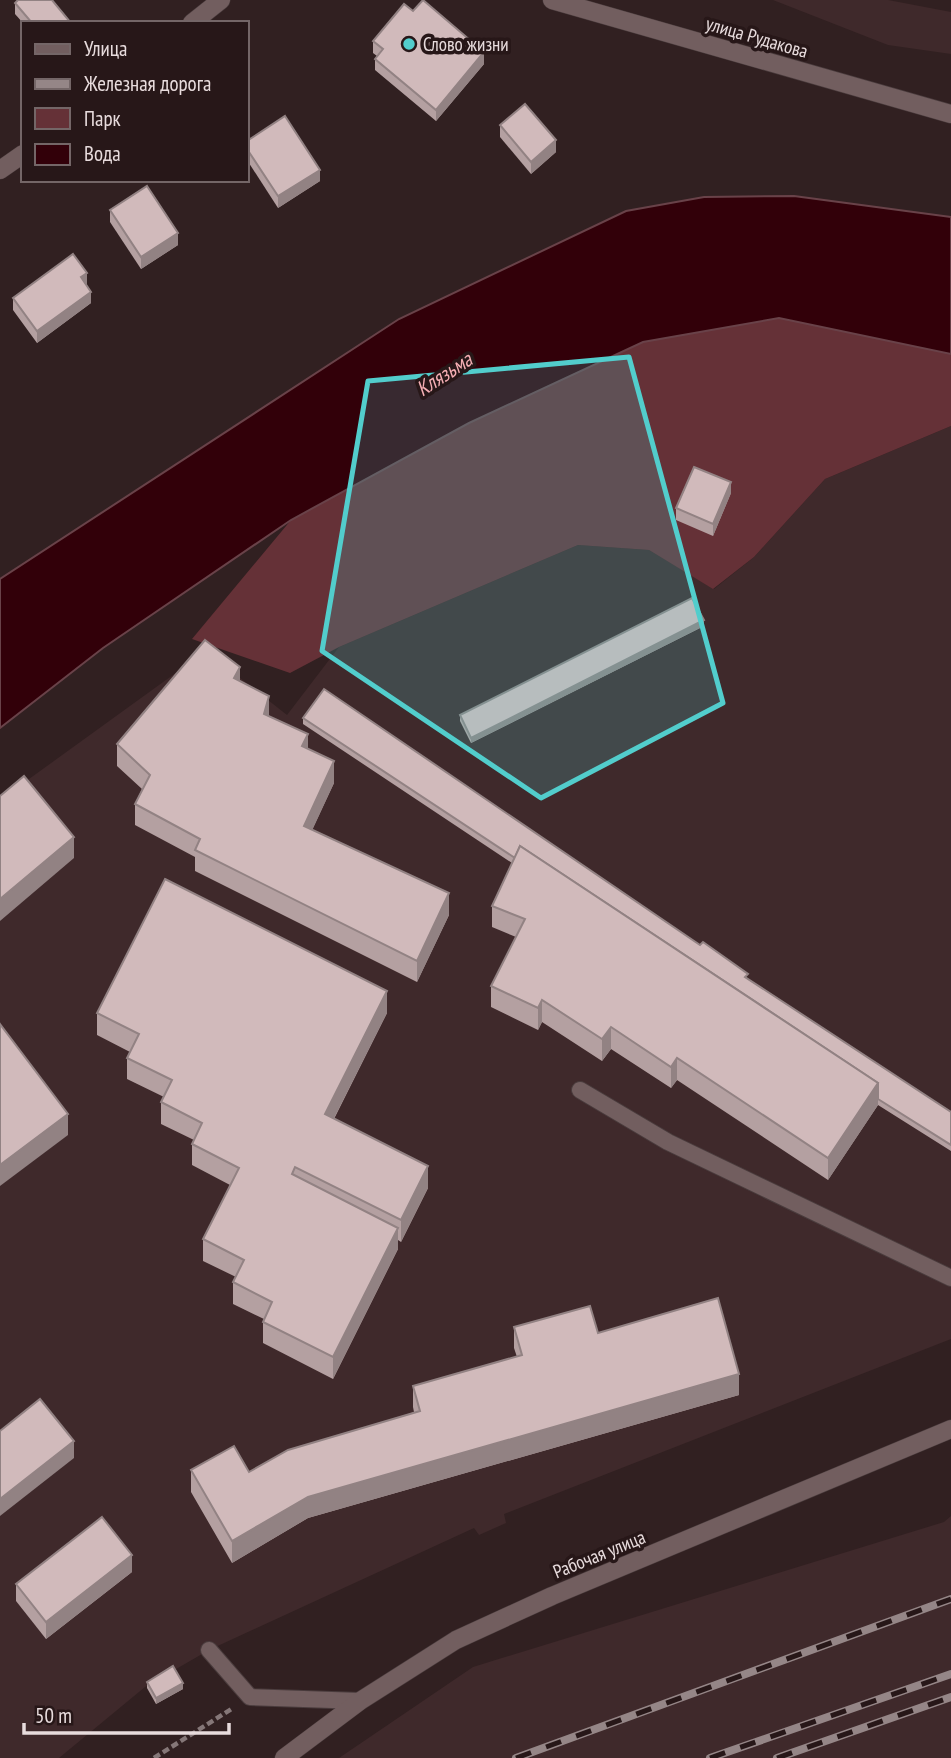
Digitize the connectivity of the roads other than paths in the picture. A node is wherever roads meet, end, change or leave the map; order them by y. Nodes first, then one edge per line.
1 (221, 0) edge
2 (552, 0) edge
3 (195, 21) edge
4 (951, 114) edge
5 (21, 155) edge
6 (0, 170) edge
7 (580, 1090) dead end
8 (951, 1278) edge
9 (951, 1429) edge
10 (209, 1650) dead end
11 (360, 1701) junction
12 (284, 1758) edge

1 - 3 street
2 - 4 street, улица Рудакова
5 - 6 street
7 - 8 lane
9 - 11 street, Рабочая улица
10 - 11 lane
11 - 12 street, Рабочая улица

